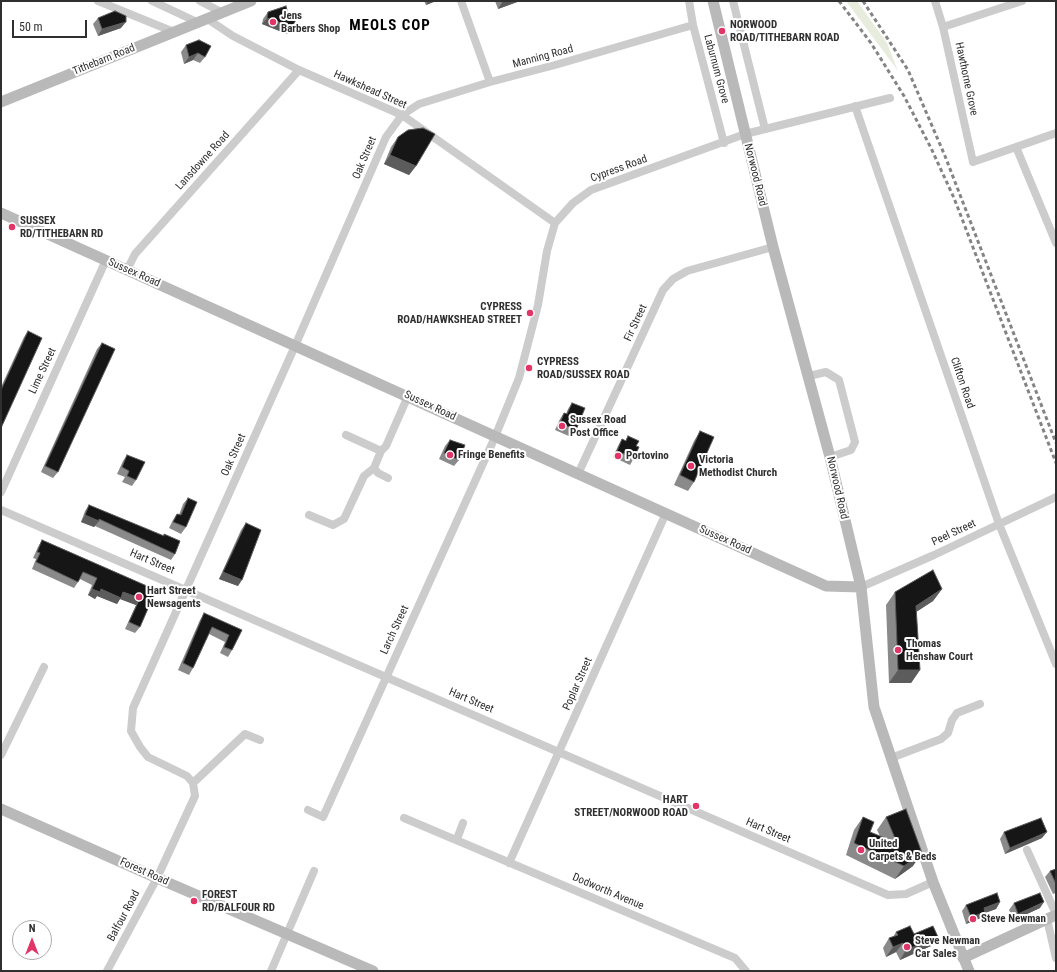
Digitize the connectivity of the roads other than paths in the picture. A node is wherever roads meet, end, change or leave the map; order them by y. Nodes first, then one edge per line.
1 (98, 1) edge
2 (152, 1) edge
3 (200, 1) edge
4 (251, 1) edge
5 (461, 1) edge
6 (689, 1) edge
7 (713, 1) edge
8 (733, 1) edge
9 (935, 1) edge
10 (1022, 1) edge
11 (221, 12) junction
12 (201, 20) junction
13 (693, 25) junction
14 (943, 27) junction
15 (174, 32) junction
16 (299, 70) junction
17 (490, 82) junction
18 (890, 98) dead end
19 (1, 102) edge
20 (855, 106) junction
21 (402, 116) junction
22 (764, 129) junction
23 (1056, 133) edge
24 (745, 134) junction
25 (724, 143) junction
26 (1016, 147) junction
27 (1, 213) edge
28 (556, 222) junction
29 (1056, 243) edge
30 (773, 246) junction
31 (106, 260) junction
32 (127, 270) junction
33 (295, 346) junction
34 (809, 376) junction
35 (408, 396) junction
36 (346, 435) dead end
37 (495, 437) junction
38 (381, 451) junction
39 (830, 457) junction
40 (374, 468) junction
41 (578, 474) junction
42 (388, 478) dead end
43 (1, 492) edge
44 (1056, 497) edge
45 (1, 510) edge
46 (666, 513) junction
47 (309, 515) dead end
48 (999, 524) junction
49 (860, 587) junction
50 (185, 588) junction
51 (1056, 664) edge
52 (44, 667) dead end
53 (386, 676) junction
54 (980, 704) dead end
55 (260, 740) dead end
56 (559, 751) junction
57 (1, 755) edge
58 (891, 758) junction
59 (193, 783) junction
60 (1, 809) edge
61 (308, 810) dead end
62 (404, 818) dead end
63 (463, 823) dead end
64 (457, 839) junction
65 (1027, 850) dead end
66 (509, 863) junction
67 (314, 871) dead end
68 (157, 878) junction
69 (933, 882) junction
70 (1053, 916) edge
71 (287, 934) junction
72 (963, 958) junction
73 (1056, 958) edge
74 (107, 971) edge
75 (272, 971) edge
76 (373, 971) edge
77 (746, 971) edge
78 (969, 971) edge

1 - 15 street
2 - 12 street, Hawkshead Street
3 - 11 street
4 - 11 street, Tithebarn Road
5 - 17 street
6 - 13 street, Laburnum Grove
7 - 24 street, Norwood Road
8 - 22 street
9 - 14 street, Hawthorne Grove
10 - 14 street
11 - 12 street, Tithebarn Road
12 - 15 street, Tithebarn Road
12 - 16 street, Hawkshead Street
13 - 17 street, Manning Road
13 - 25 street, Laburnum Grove
14 - 26 street, Hawthorne Grove
15 - 19 street, Tithebarn Road
16 - 21 street, Hawkshead Street
16 - 32 street, Lansdowne Road
17 - 21 street, Manning Road
18 - 20 street, Cypress Road
20 - 22 street, Cypress Road
20 - 48 street, Clifton Road
21 - 28 street, Hawkshead Street
21 - 33 street, Oak Street
22 - 24 street, Cypress Road
23 - 26 street
24 - 25 street, Cypress Road
24 - 30 street, Norwood Road
25 - 28 street, Cypress Road
26 - 29 street
27 - 31 street, Sussex Road
28 - 37 street, Cypress Road
30 - 34 street, Norwood Road
30 - 41 street, Fir Street
31 - 32 street, Sussex Road
31 - 43 street, Lime Street
32 - 33 street, Sussex Road
33 - 35 street, Sussex Road
33 - 50 street, Oak Street
34 - 39 street, Norwood Road
34 - 39 street
35 - 37 street, Sussex Road
35 - 38 street
36 - 38 street
37 - 41 street, Sussex Road
37 - 53 street, Larch Street
38 - 40 street
39 - 49 street, Norwood Road
40 - 42 street
40 - 47 street
41 - 46 street, Sussex Road
44 - 48 street, Peel Street
45 - 50 street, Hart Street
46 - 49 street, Sussex Road
46 - 56 street, Poplar Street
48 - 49 street, Peel Street
48 - 51 street, Clifton Road
49 - 58 street, Norwood Road
50 - 53 street, Hart Street
50 - 59 street, Oak Street
52 - 57 street
53 - 56 street, Hart Street
53 - 61 street, Larch Street
54 - 58 street
55 - 59 street
56 - 66 street, Poplar Street
56 - 69 street, Hart Street
58 - 69 street, Norwood Road
59 - 68 street, Balfour Road
60 - 68 street, Forest Road
62 - 64 street, Dodworth Avenue
63 - 64 street
64 - 66 street, Dodworth Avenue
65 - 70 street
66 - 77 street, Dodworth Avenue
67 - 71 street
68 - 71 street, Forest Road
68 - 74 street, Balfour Road
69 - 72 street, Norwood Road
70 - 72 street
70 - 73 street
71 - 75 street
71 - 76 street, Forest Road
72 - 78 street, Norwood Road

